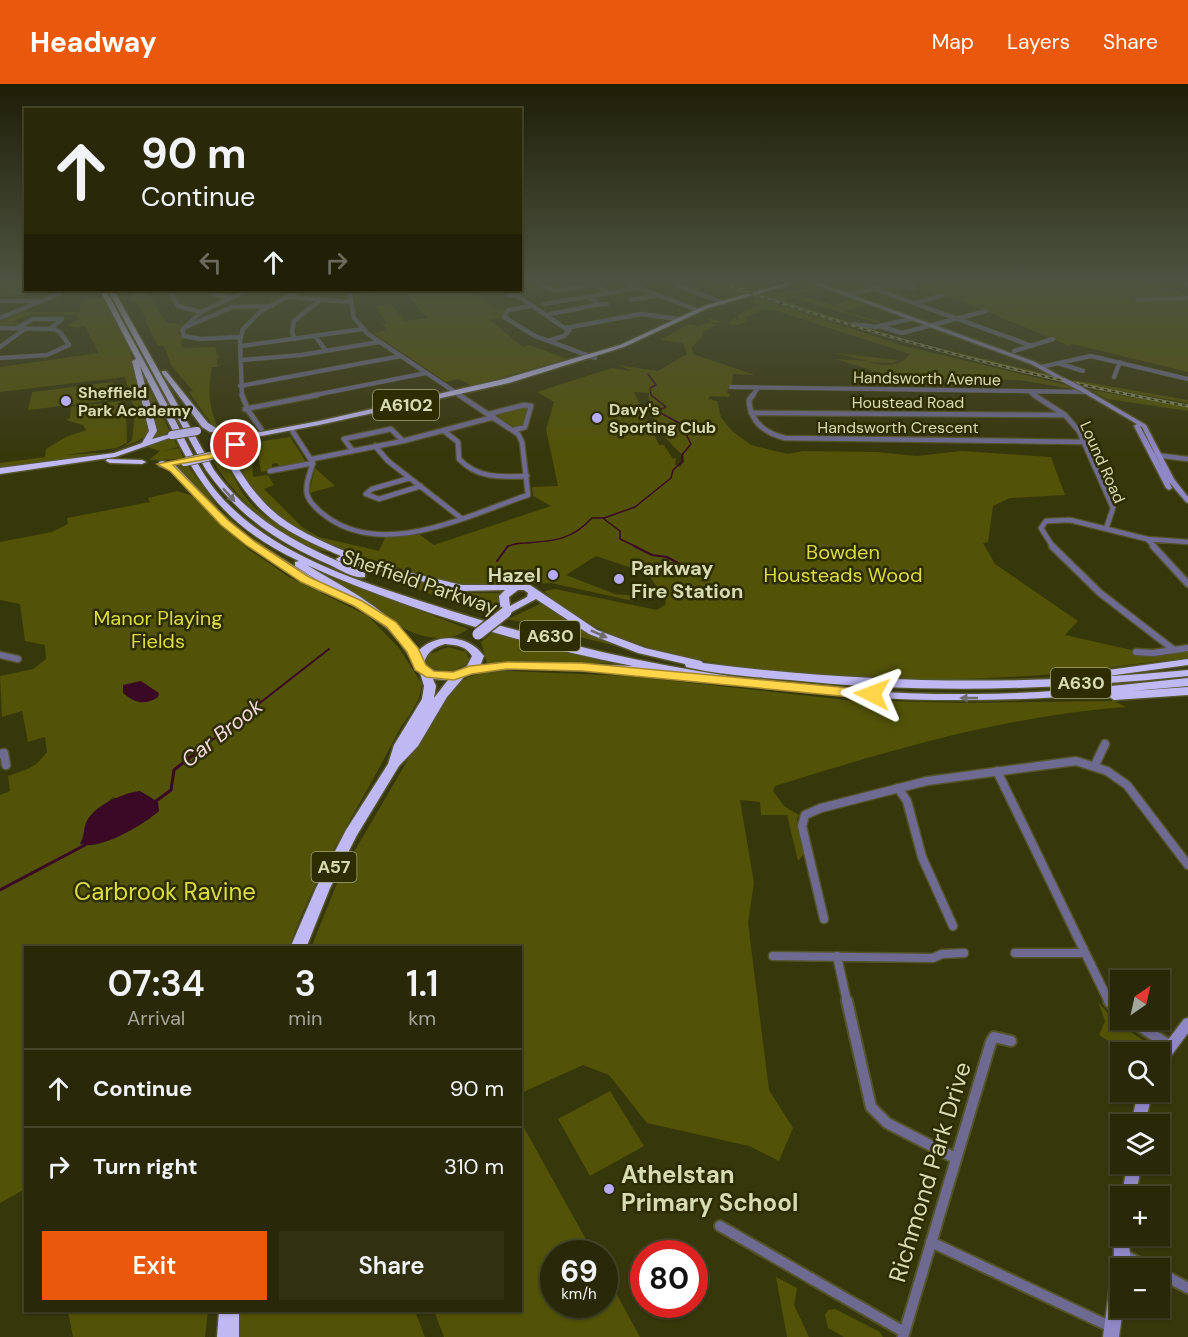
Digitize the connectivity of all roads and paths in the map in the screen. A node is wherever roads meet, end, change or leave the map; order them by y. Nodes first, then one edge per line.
1 (13, 337) edge
2 (64, 337) edge
3 (127, 337) edge
4 (138, 337) edge
5 (190, 337) edge
6 (229, 337) edge
7 (240, 337) edge
8 (305, 337) edge
9 (316, 337) edge
10 (373, 337) edge
11 (539, 337) edge
12 (558, 337) edge
13 (640, 337) edge
14 (961, 337) edge
15 (1009, 337) edge
16 (295, 339) joint
17 (1053, 339) dead end
18 (548, 341) junction
19 (379, 342) junction
20 (241, 346) junction
21 (1032, 346) junction
22 (0, 347) edge
23 (132, 348) junction
24 (326, 351) junction
25 (1014, 351) dead end
26 (147, 354) junction
27 (401, 356) junction
28 (592, 357) junction
29 (0, 358) edge
30 (242, 360) junction
31 (1119, 362) junction
32 (1058, 363) junction
33 (1041, 367) junction
34 (1083, 371) dead end
35 (426, 374) junction
36 (1114, 377) dead end
37 (1188, 379) edge
38 (240, 386) junction
39 (731, 387) dead end
40 (758, 388) junction
41 (1085, 391) junction
42 (1028, 392) junction
43 (460, 395) junction
44 (245, 409) junction
45 (751, 413) junction
46 (492, 415) junction
47 (1065, 415) junction
48 (1130, 417) junction
49 (261, 429) dead end
50 (213, 430) junction
51 (513, 430) junction
52 (444, 431) junction
53 (293, 432) junction
54 (231, 434) junction
55 (403, 441) junction
56 (146, 442) junction
57 (1084, 442) junction
58 (235, 446) junction
59 (375, 446) junction
60 (132, 449) junction
61 (353, 451) junction
62 (1152, 455) junction
63 (1161, 456) junction
64 (1188, 459) edge
65 (313, 461) junction
66 (142, 462) junction
67 (162, 464) junction
68 (272, 469) dead end
69 (0, 471) edge
70 (0, 476) edge
71 (527, 476) junction
72 (410, 478) junction
73 (421, 486) junction
74 (1188, 501) edge
75 (1188, 508) edge
76 (461, 518) junction
77 (266, 527) junction
78 (251, 529) junction
79 (1106, 529) junction
80 (1147, 539) junction
81 (1188, 542) edge
82 (384, 571) junction
83 (1188, 584) edge
84 (514, 588) junction
85 (534, 592) junction
86 (358, 604) junction
87 (506, 612) junction
88 (478, 634) junction
89 (449, 641) junction
90 (471, 646) junction
91 (1188, 648) edge
92 (1174, 650) junction
93 (1136, 652) dead end
94 (0, 655) edge
95 (18, 659) dead end
96 (1188, 662) edge
97 (422, 668) junction
98 (465, 672) junction
99 (1188, 673) edge
100 (769, 681) junction
101 (1188, 682) edge
102 (973, 687) junction
103 (1188, 692) edge
104 (1028, 696) junction
105 (1105, 744) dead end
106 (0, 754) edge
107 (394, 764) junction
108 (6, 765) dead end
109 (1095, 765) junction
110 (998, 771) junction
111 (898, 788) junction
112 (1188, 865) edge
113 (824, 919) dead end
114 (953, 926) dead end
115 (299, 946) edge
116 (964, 952) dead end
117 (1015, 953) dead end
118 (1084, 953) junction
119 (773, 956) dead end
120 (837, 956) junction
121 (1110, 1003) edge
122 (1188, 1023) edge
123 (1146, 1030) edge
124 (1011, 1041) dead end
125 (1164, 1042) edge
126 (1170, 1044) edge
127 (955, 1158) junction
128 (720, 1226) dead end
129 (931, 1242) junction
130 (1121, 1246) edge
131 (1122, 1254) junction
132 (1130, 1258) edge
133 (1170, 1278) edge
134 (1188, 1287) edge
135 (229, 1312) edge
136 (1111, 1332) edge
137 (904, 1334) edge
138 (228, 1337) edge

1 - 22 street
2 - 29 street
3 - 23 highway, Sheffield Parkway
4 - 26 highway, Sheffield Parkway
5 - 6 street
7 - 20 street
8 - 16 street
9 - 24 street
10 - 19 street
11 - 18 street
12 - 18 street
13 - 28 highway, A6102
14 - 33 main road
15 - 21 street
16 - 20 street
17 - 21 street
18 - 28 street
19 - 24 street
19 - 27 street
20 - 30 street
21 - 25 street
23 - 56 highway
23 - 78 highway, Sheffield Parkway
24 - 30 street
26 - 50 highway
26 -> 77 highway, Sheffield Parkway
27 - 35 street
27 - 38 street
28 - 43 highway, A6102
30 - 38 street
31 - 32 street
31 - 36 street
31 - 37 street
32 - 33 street
32 - 34 street
33 - 41 main road, bridge
35 - 43 street
35 - 44 street
38 - 44 street
39 - 40 street, Handsworth Avenue
40 - 42 street, Handsworth Avenue
40 - 45 street
41 - 42 street, Handsworth Avenue
41 - 48 main road
42 - 47 street, Lound Road
43 - 46 street
43 - 53 highway, A6102
43 - 54 highway, A6102
44 - 49 street
45 - 47 street, Houstead Road
45 - 57 street, Handsworth Crescent
46 - 51 street
46 - 51 street
46 - 52 street
47 - 57 street, Lound Road
48 - 62 main road
48 - 63 main road
50 - 54 highway, A6102
50 - 56 highway, A6102, bridge
51 - 71 street
52 - 55 street
52 - 71 street
53 - 58 highway, A6102
53 - 65 street
54 - 58 highway
55 - 59 street
55 - 61 street
56 - 60 highway, A6102
57 - 79 street, Lound Road
58 - 67 highway, A6102, bridge
58 - 82 highway
59 - 61 street
59 - 72 street
60 - 66 highway
60 - 69 highway, A6102
61 - 65 street
62 - 63 street
62 - 75 main road
63 - 64 street
63 - 74 main road
65 - 68 street
65 - 76 street
66 - 67 highway, A6102
66 - 70 highway, A6102
67 - 86 highway
71 - 76 street
72 - 73 street
72 - 73 street
73 - 76 street
77 - 82 highway
77 - 100 highway, Sheffield Parkway / A630
78 - 86 highway
78 - 100 highway, Sheffield Parkway / A630
79 - 80 street
79 - 92 street
80 - 81 street
80 - 83 street
82 - 84 highway
84 - 85 highway
84 - 87 highway
85 - 87 highway
85 -> 100 highway
86 - 97 highway
87 - 88 highway, bridge
88 - 89 highway
88 - 90 highway
89 - 90 highway
89 - 97 highway
90 - 98 highway
91 - 92 street
92 - 93 street
94 - 95 street
96 - 102 highway
97 - 98 highway
97 - 107 highway, A57
98 - 100 highway
98 - 107 highway, A57
99 - 102 highway, Sheffield Parkway / A630
100 - 102 highway, Sheffield Parkway / A630
104 -> 100 highway, Sheffield Parkway / A630
101 - 104 highway, Sheffield Parkway / A630
103 - 104 highway
105 - 109 street
106 - 108 street
107 - 115 highway, A57
109 - 110 street
109 - 112 street
110 - 111 street
110 - 118 street
111 - 113 street
111 - 114 street
116 - 120 street
117 - 118 street
118 - 121 street
119 - 120 street
120 - 127 street
122 - 126 main road
123 - 125 street
124 - 127 street, Richmond Park Drive
127 - 129 street, Richmond Park Drive
128 - 137 street
129 - 136 street
129 - 137 street, Richmond Park Drive
130 - 131 main road
131 - 132 street
131 - 136 main road
133 - 134 street
135 - 138 highway

